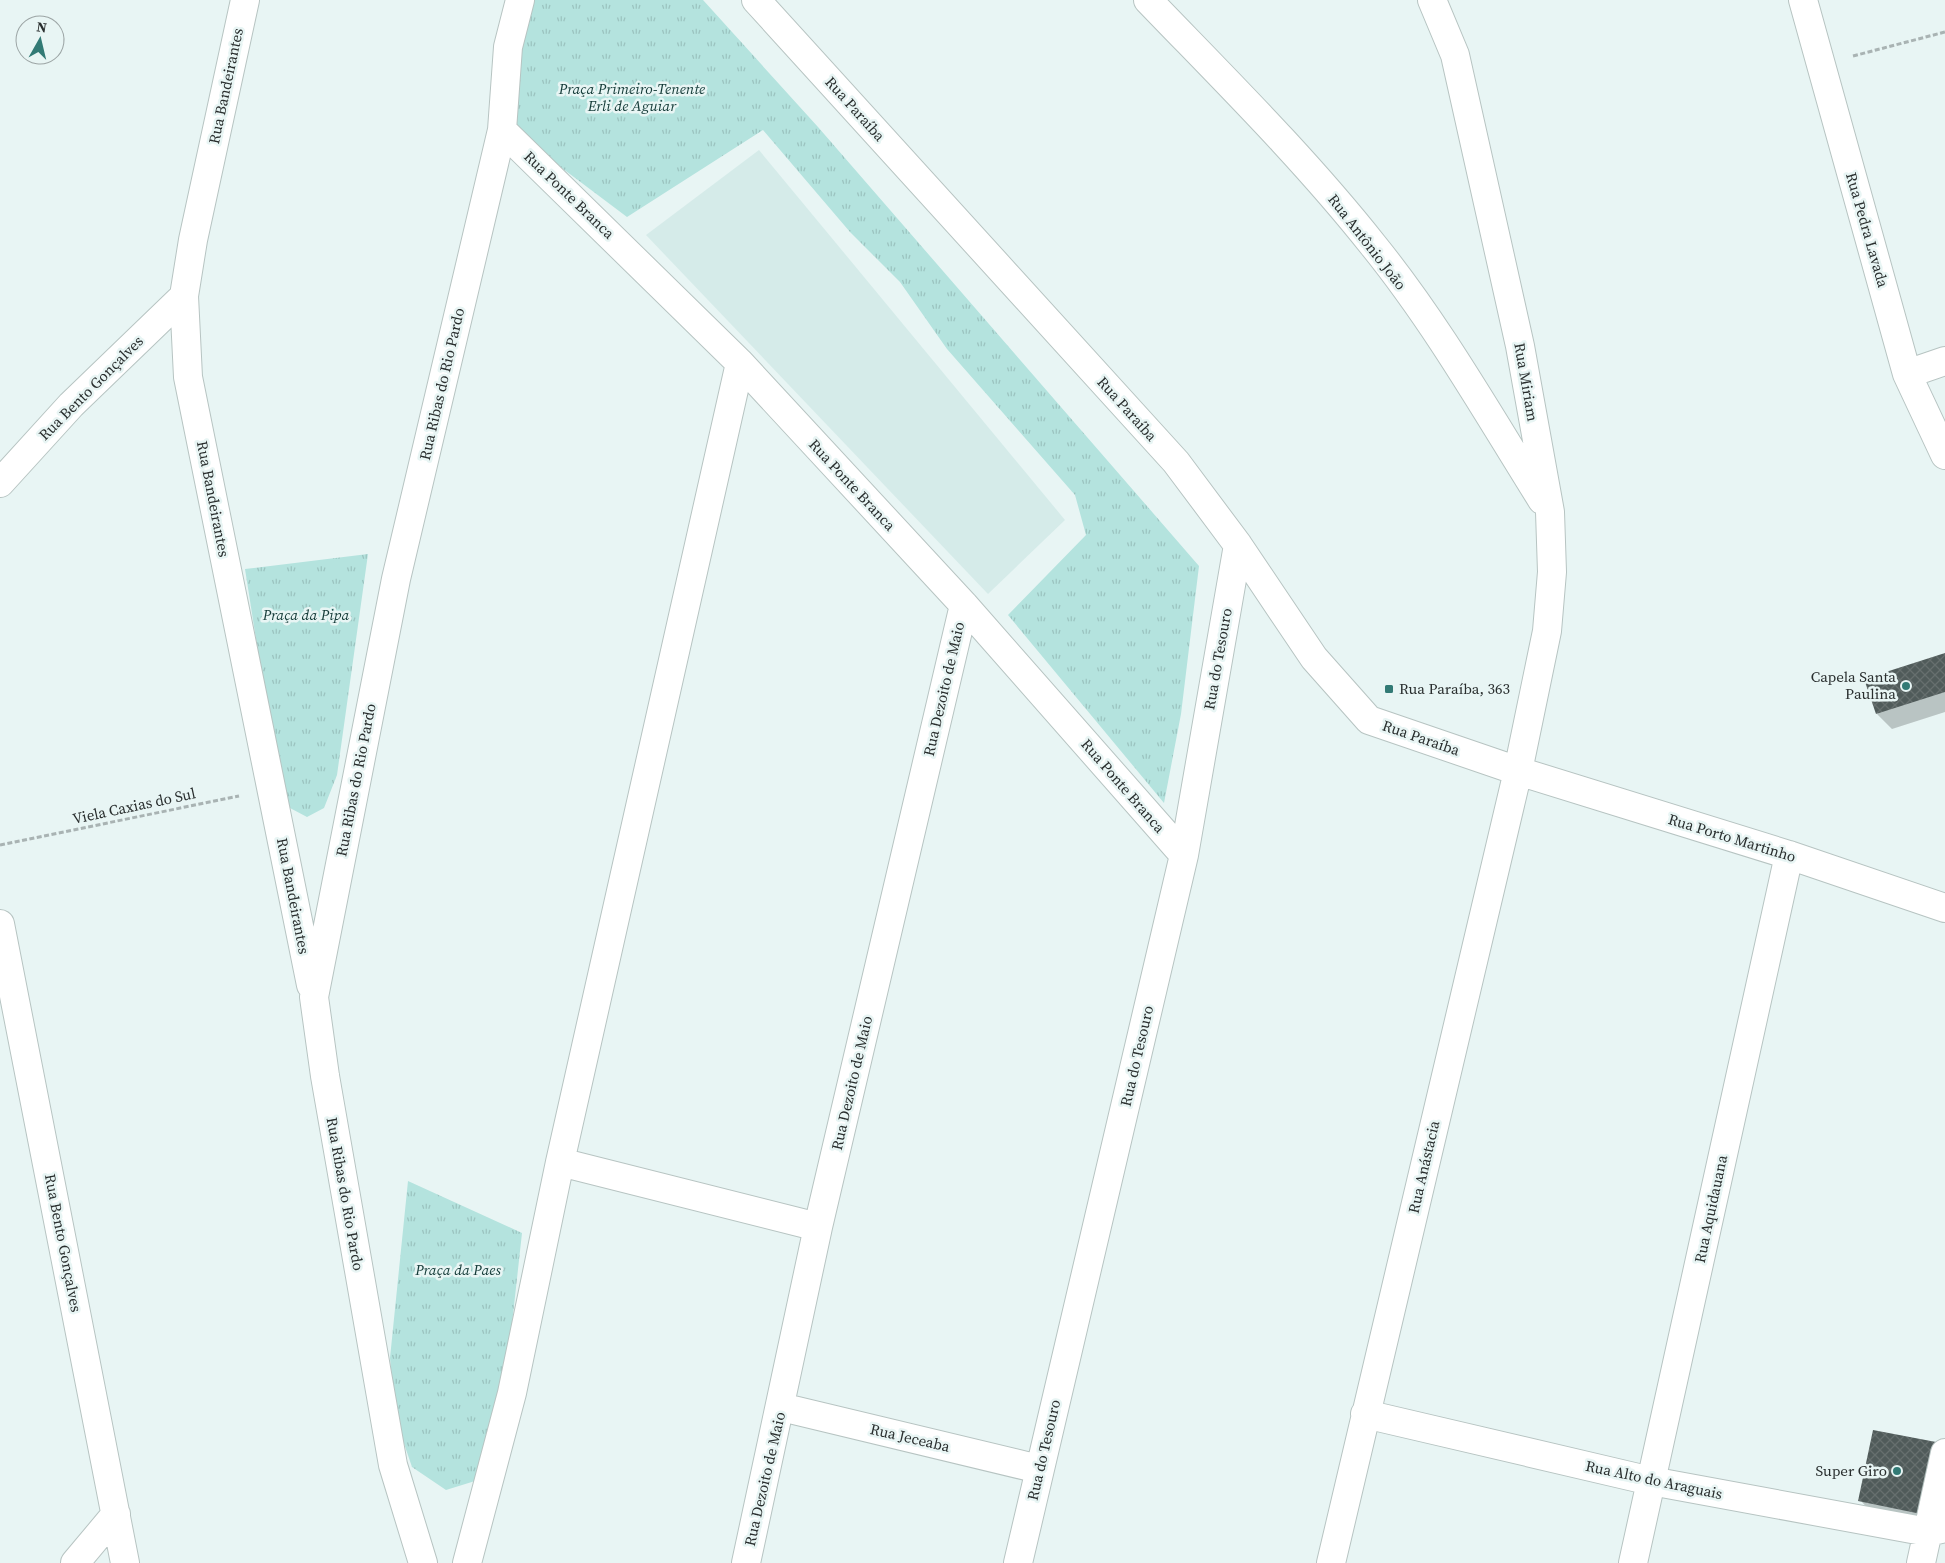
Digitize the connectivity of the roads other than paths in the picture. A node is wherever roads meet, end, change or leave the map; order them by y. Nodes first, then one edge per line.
1 (245, 0) edge
2 (520, 0) edge
3 (756, 0) edge
4 (1148, 0) edge
5 (1432, 0) edge
6 (1803, 0) edge
7 (502, 130) junction
8 (184, 296) junction
9 (1945, 360) edge
10 (740, 364) junction
11 (1907, 374) junction
12 (1945, 455) edge
13 (0, 483) edge
14 (1550, 512) junction
15 (1238, 545) junction
16 (964, 605) junction
17 (1518, 771) junction
18 (1184, 855) junction
19 (1789, 855) junction
20 (1945, 908) edge
21 (0, 924) edge
22 (314, 998) junction
23 (560, 1162) junction
24 (818, 1227) junction
25 (781, 1407) junction
26 (1365, 1414) junction
27 (1945, 1454) edge
28 (1039, 1468) junction
29 (1651, 1482) junction
30 (116, 1514) junction
31 (1936, 1530) edge
32 (75, 1563) edge
33 (125, 1563) edge
34 (423, 1563) edge
35 (467, 1563) edge
36 (746, 1563) edge
37 (1018, 1563) edge
38 (1331, 1563) edge
39 (1633, 1563) edge
40 (1921, 1563) edge

1 - 8 street, Rua Bandeirantes
2 - 7 street, Rua Ribas do Rio Pardo
3 - 15 street, Rua Paraíba
4 - 14 street, Rua Antônio João
5 - 14 street, Rua Miriam
6 - 11 street, Rua Pedra Lavada
7 - 10 street, Rua Ponte Branca
7 - 22 street, Rua Ribas do Rio Pardo
8 - 13 street, Rua Bento Gonçalves
8 - 22 street, Rua Bandeirantes
9 - 11 street
10 - 16 street, Rua Ponte Branca
10 - 23 street
11 - 12 street, Rua Pedra Lavada
14 - 17 street, Rua Miriam
15 - 17 street, Rua Paraíba
15 - 18 street, Rua do Tesouro
16 - 18 street, Rua Ponte Branca
16 - 24 street, Rua Dezoito de Maio
17 - 19 street, Rua Porto Martinho
17 - 26 street, Rua Anástacia
18 - 28 street, Rua do Tesouro
19 - 20 street, Rua Porto Martinho
19 - 29 street, Rua Aquidauana
21 - 30 street, Rua Bento Gonçalves
22 - 34 street, Rua Ribas do Rio Pardo
23 - 24 street
23 - 35 street
24 - 25 street, Rua Dezoito de Maio
25 - 28 street, Rua Jeceaba
25 - 36 street, Rua Dezoito de Maio
26 - 29 street, Rua Alto do Araguais
26 - 38 street, Rua Anástacia
27 - 31 street
28 - 37 street, Rua do Tesouro
29 - 31 street, Rua Alto do Araguais
29 - 39 street, Rua Aquidauana
30 - 32 street
30 - 33 street, Rua Bento Gonçalves
31 - 40 street

